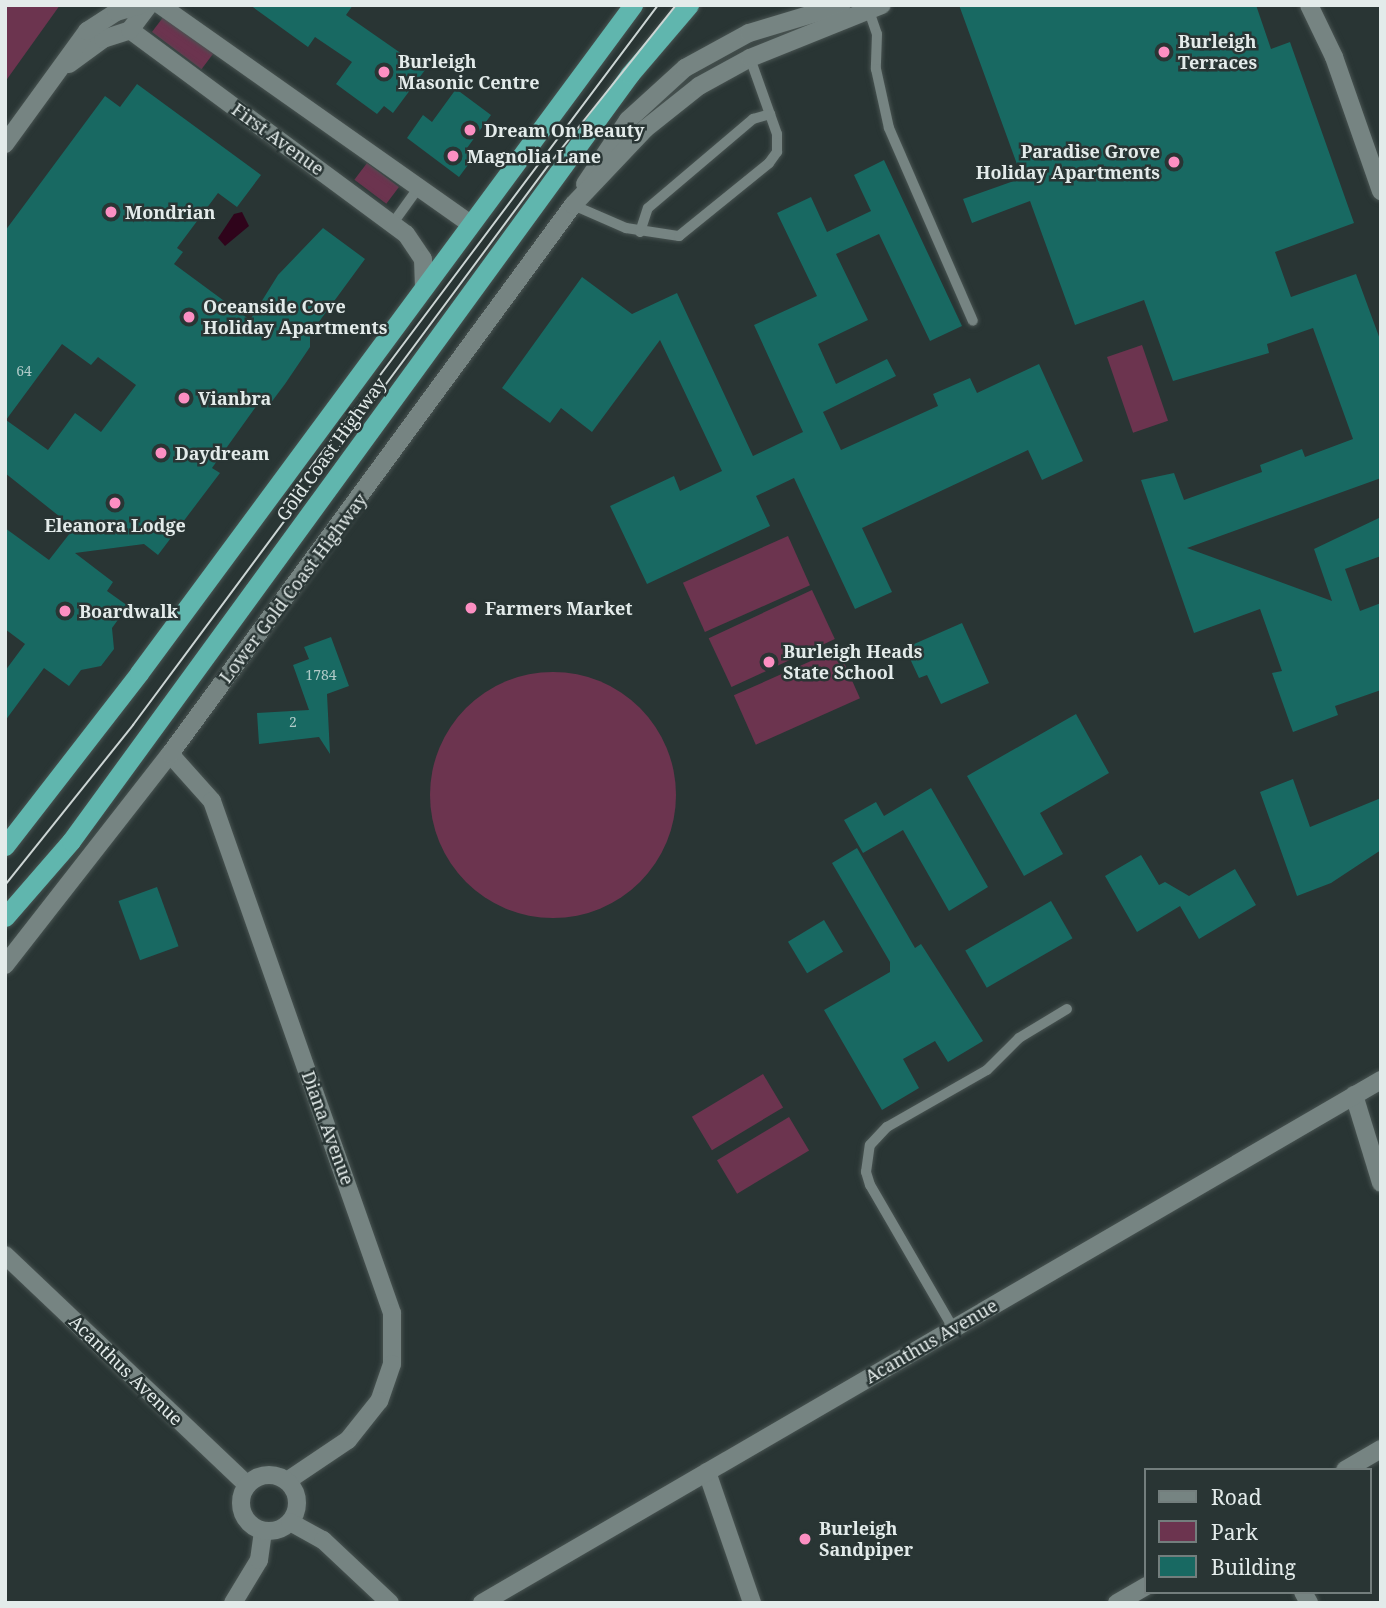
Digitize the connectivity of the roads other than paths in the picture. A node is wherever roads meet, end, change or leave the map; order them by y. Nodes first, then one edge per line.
1 (149, 5) edge
2 (160, 5) edge
3 (633, 5) edge
4 (689, 5) edge
5 (842, 5) edge
6 (1309, 5) edge
7 (1322, 5) edge
8 (133, 6) edge
9 (873, 7) edge
10 (130, 30) junction
11 (719, 47) junction
12 (1334, 57) junction
13 (750, 58) junction
14 (56, 76) junction
15 (770, 114) junction
16 (5, 144) edge
17 (419, 187) junction
18 (1381, 191) edge
19 (573, 205) junction
20 (393, 223) junction
21 (469, 223) junction
22 (640, 232) junction
23 (424, 286) junction
24 (973, 321) dead end
25 (170, 754) junction
26 (5, 846) edge
27 (5, 917) edge
28 (5, 965) edge
29 (1067, 1009) dead end
30 (1381, 1080) edge
31 (1354, 1095) junction
32 (1381, 1183) edge
33 (5, 1255) edge
34 (954, 1328) junction
35 (1381, 1449) edge
36 (1348, 1468) edge
37 (706, 1472) junction
38 (287, 1481) junction
39 (247, 1485) junction
40 (290, 1522) junction
41 (263, 1531) junction
42 (1144, 1587) edge
43 (233, 1603) edge
44 (390, 1603) edge
45 (482, 1603) edge
46 (752, 1603) edge
47 (1117, 1603) edge

1 - 10 street
2 - 17 street
3 - 21 highway, Gold Coast Highway
4 - 27 highway, Gold Coast Highway
5 - 11 street, Lower Gold Coast Highway
6 - 12 street
7 - 12 street
8 - 10 street
8 - 14 street
9 - 13 street, Lower Gold Coast Highway
9 - 24 lane
10 - 14 street
10 - 20 street, First Avenue
11 - 13 street
11 - 19 street, Lower Gold Coast Highway
12 - 18 street
13 - 15 lane
13 - 19 street, Lower Gold Coast Highway
14 - 16 street
15 - 22 lane
15 - 22 lane
17 - 20 lane
17 - 21 street
19 - 22 lane
19 - 25 street, Lower Gold Coast Highway
20 - 23 street, First Avenue
21 - 23 highway, Gold Coast Highway
23 - 26 highway, Gold Coast Highway
25 - 28 street, Lower Gold Coast Highway
25 - 38 street, Diana Avenue
29 - 34 lane
30 - 31 street, Acanthus Avenue
31 - 32 street
31 - 34 street, Acanthus Avenue
33 - 39 street, Acanthus Avenue
34 - 37 street, Acanthus Avenue
35 - 36 street
37 - 45 street, Acanthus Avenue
37 - 46 street
38 - 39 street
38 - 40 street
39 - 41 street
40 - 41 street
40 - 44 street
41 - 43 street
42 - 47 street

